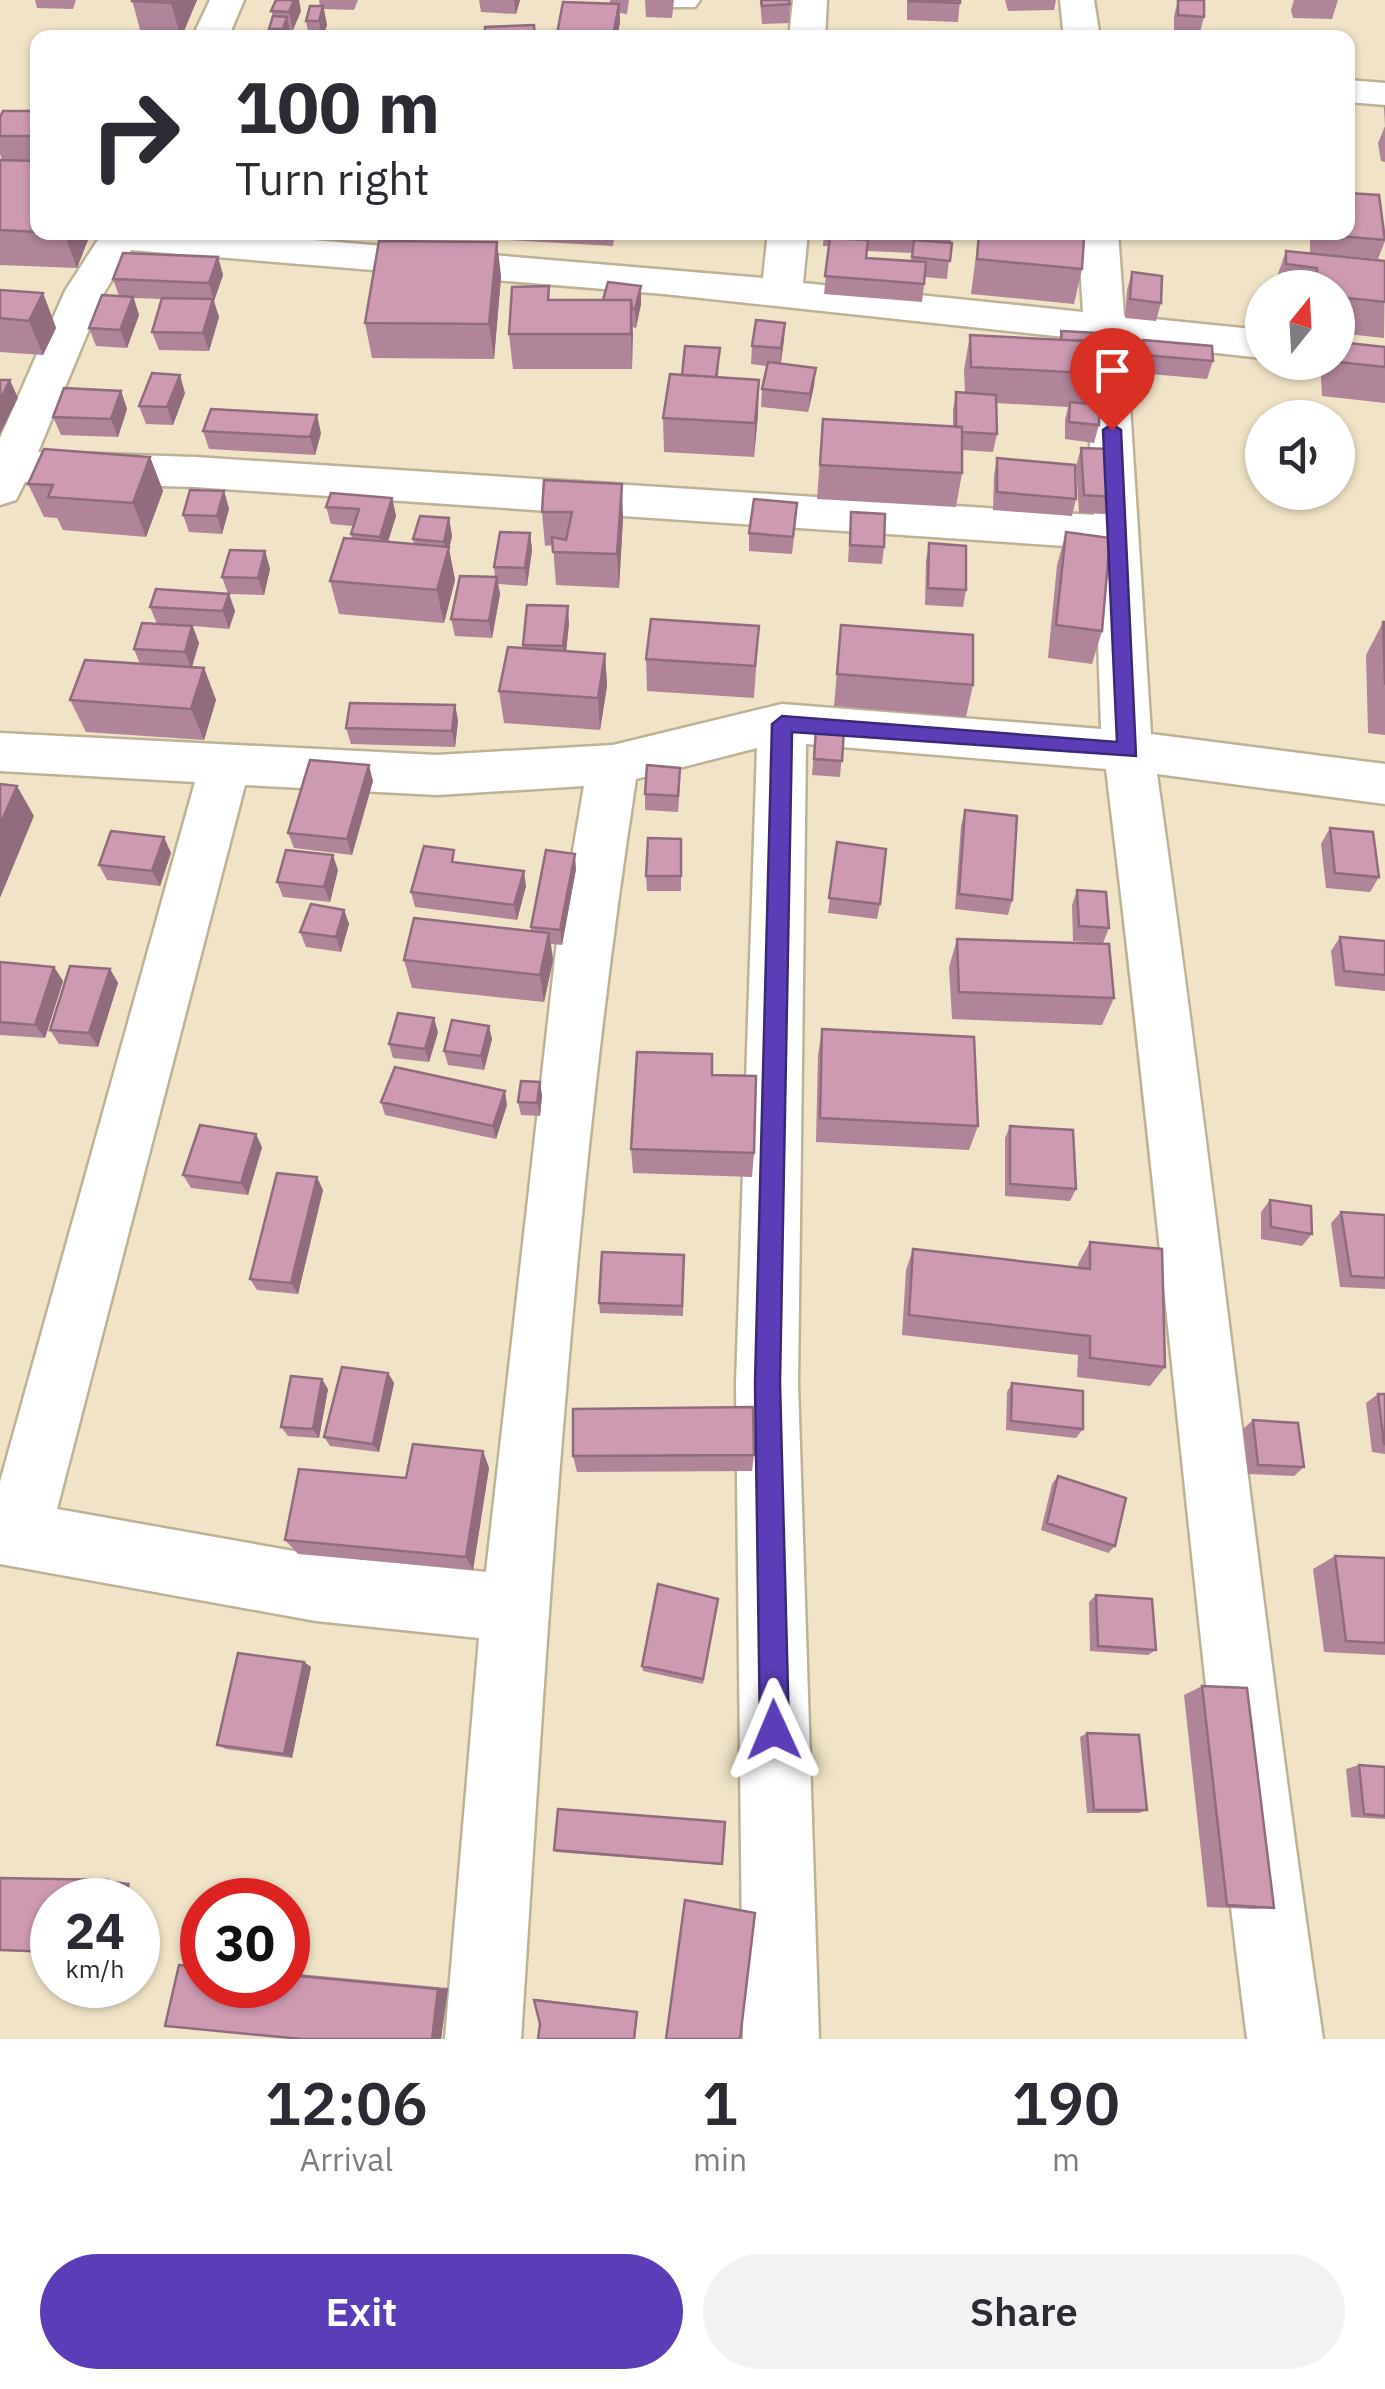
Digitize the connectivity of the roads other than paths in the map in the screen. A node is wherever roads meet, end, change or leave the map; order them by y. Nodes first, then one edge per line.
1 (227, 0) edge
2 (810, 0) edge
3 (1077, 0) edge
4 (214, 30) edge
5 (807, 30) edge
6 (1081, 30) edge
7 (1355, 92) edge
8 (1385, 94) edge
9 (119, 240) edge
10 (178, 240) edge
11 (787, 240) edge
12 (1099, 240) edge
13 (782, 294) junction
14 (1107, 328) junction
15 (1245, 342) edge
16 (4, 474) edge
17 (1118, 533) junction
18 (782, 724) junction
19 (1128, 750) junction
20 (0, 752) edge
21 (225, 764) junction
22 (613, 764) junction
23 (1385, 784) edge
24 (9, 1533) edge
25 (515, 1608) junction
26 (483, 2039) edge
27 (781, 2039) edge
28 (1286, 2039) edge

1 - 4 street
2 - 5 street
3 - 6 street
7 - 8 street
9 - 16 street
10 - 13 street
11 - 13 street
12 - 14 street
13 - 14 street
14 - 15 street
14 - 17 street
16 - 17 street
17 - 19 street
18 - 19 street
18 - 22 street
18 - 27 street
19 - 23 street
19 - 28 street
20 - 21 street
21 - 22 street
21 - 24 street
22 - 25 street
24 - 25 street
25 - 26 street

